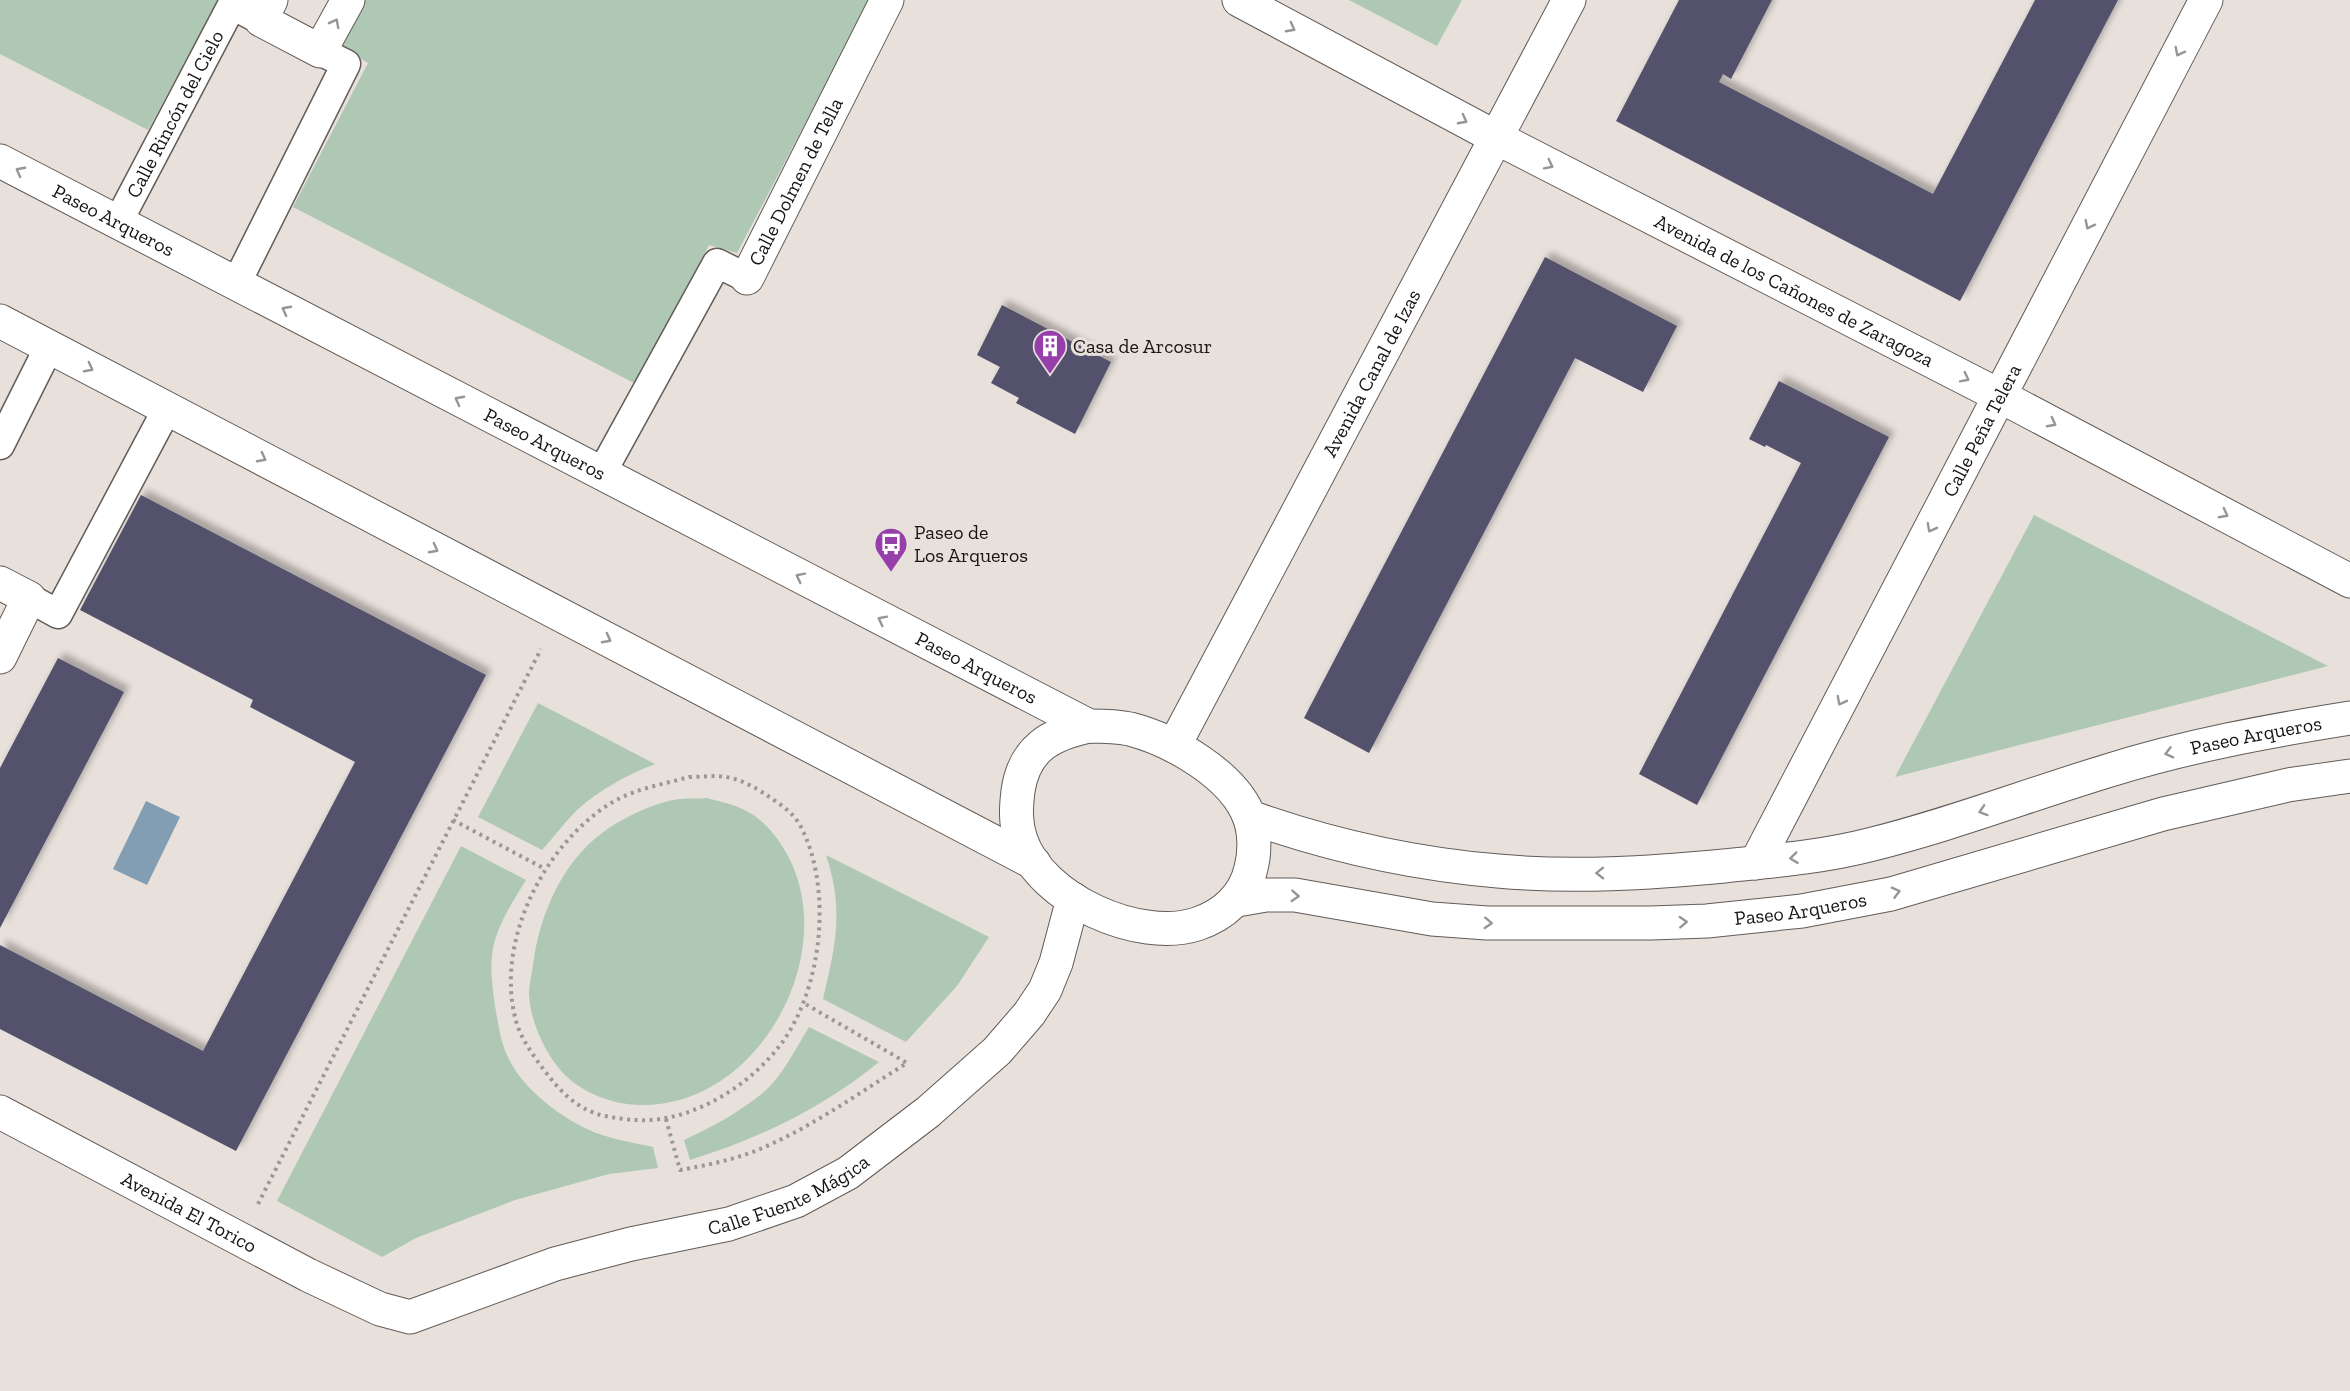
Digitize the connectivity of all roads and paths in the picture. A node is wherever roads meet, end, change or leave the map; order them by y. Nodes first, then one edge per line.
1 (348, 0) edge
2 (887, 0) edge
3 (1239, 0) edge
4 (1569, 0) edge
5 (2206, 0) edge
6 (266, 10) edge
7 (320, 51) junction
8 (1497, 138) junction
9 (0, 161) edge
10 (118, 222) junction
11 (747, 278) joint
12 (236, 284) junction
13 (0, 321) edge
14 (49, 347) junction
15 (2000, 396) junction
16 (167, 409) junction
17 (0, 445) edge
18 (601, 474) junction
19 (2350, 581) edge
20 (0, 583) edge
21 (29, 598) junction
22 (559, 614) junction
23 (0, 657) edge
24 (2350, 718) edge
25 (1089, 726) junction
26 (1174, 746) junction
27 (2350, 776) edge
28 (1250, 817) junction
29 (453, 820) junction
30 (1034, 863) junction
31 (1756, 863) junction
32 (545, 869) junction
33 (1073, 899) junction
34 (1237, 900) junction
35 (802, 1002) junction
36 (0, 1112) edge
37 (666, 1118) junction
38 (240, 1239) junction
39 (380, 1309) joint

7 -> 1 street
2 - 11 street, Calle Dolmen de Tella
3 -> 8 street, Avenida de los Cañones de Zaragoza
4 - 8 street, Avenida Canal de Izas
5 -> 15 street, Calle Peña Telera
6 - 7 street, Calle Rincón del Cielo
6 - 10 street, Calle Rincón del Cielo
7 - 12 street, Calle Rincón del Cielo
8 -> 15 street, Avenida de los Cañones de Zaragoza
8 - 26 street, Avenida Canal de Izas
10 -> 9 street, Paseo Arqueros
10 - 12 street, Paseo Arqueros
11 - 18 street, Calle Dolmen de Tella
18 -> 12 street, Paseo Arqueros
13 - 14 street
14 -> 16 street
14 - 17 street
15 -> 19 street, Avenida de los Cañones de Zaragoza
15 -> 31 street, Calle Peña Telera
16 - 21 street
16 -> 22 street
25 -> 18 street, Paseo Arqueros
20 - 21 street
21 - 23 street
22 - 29 path
22 -> 30 street
24 -> 31 street, Paseo Arqueros
25 - 26 street
25 - 30 street
26 - 28 street
34 -> 27 street, Paseo Arqueros
31 -> 28 street, Paseo Arqueros
28 - 34 street
29 - 32 path
29 - 38 path
30 - 33 street
32 - 35 path
32 - 37 path
33 - 34 street
33 - 39 street, Calle Fuente Mágica
35 - 37 path
35 - 37 path
36 - 38 street, Avenida El Torico
38 - 39 street, Avenida El Torico

